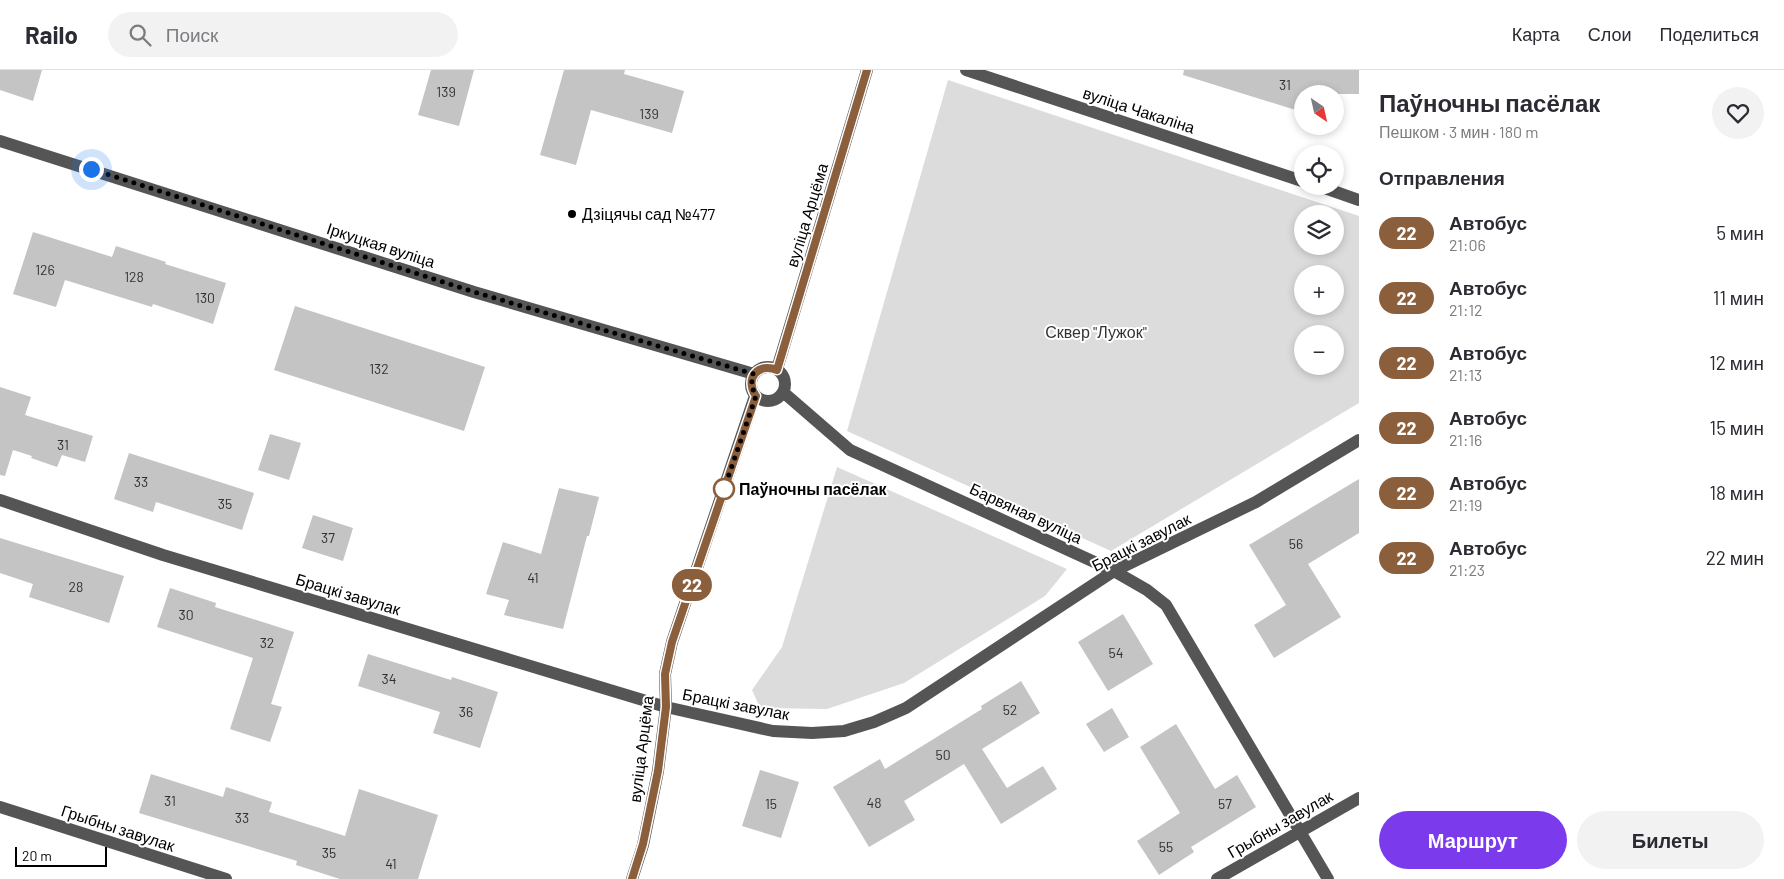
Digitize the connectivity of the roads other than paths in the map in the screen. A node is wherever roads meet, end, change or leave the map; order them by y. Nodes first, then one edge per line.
1 (867, 70) edge
2 (966, 70) edge
3 (0, 141) edge
4 (1294, 178) edge
5 (1344, 195) edge
6 (1359, 200) edge
7 (777, 370) junction
8 (754, 374) junction
9 (783, 392) junction
10 (756, 396) junction
11 (1359, 440) edge
12 (0, 500) edge
13 (1114, 571) junction
14 (666, 707) junction
15 (1359, 798) edge
16 (0, 807) edge
17 (1300, 832) junction
18 (226, 879) edge
19 (632, 879) edge
20 (1217, 879) edge
21 (1328, 879) edge

1 - 7 street, вуліца Арцёма
2 - 4 street, вуліца Чакаліна
3 - 8 street, Іркуцкая вуліца
5 - 6 street
7 - 8 street
7 - 9 street
8 - 10 street
9 - 10 street
9 - 13 street, Барвяная вуліца
10 - 14 street, вуліца Арцёма
11 - 13 street, Брацкі завулак
12 - 14 street, Брацкі завулак
13 - 14 street, Брацкі завулак
13 - 17 street, Барвяная вуліца
14 - 19 street, вуліца Арцёма
15 - 17 street, Грыбны завулак
16 - 18 street, Грыбны завулак
17 - 20 street, Грыбны завулак
17 - 21 street, Барвяная вуліца

